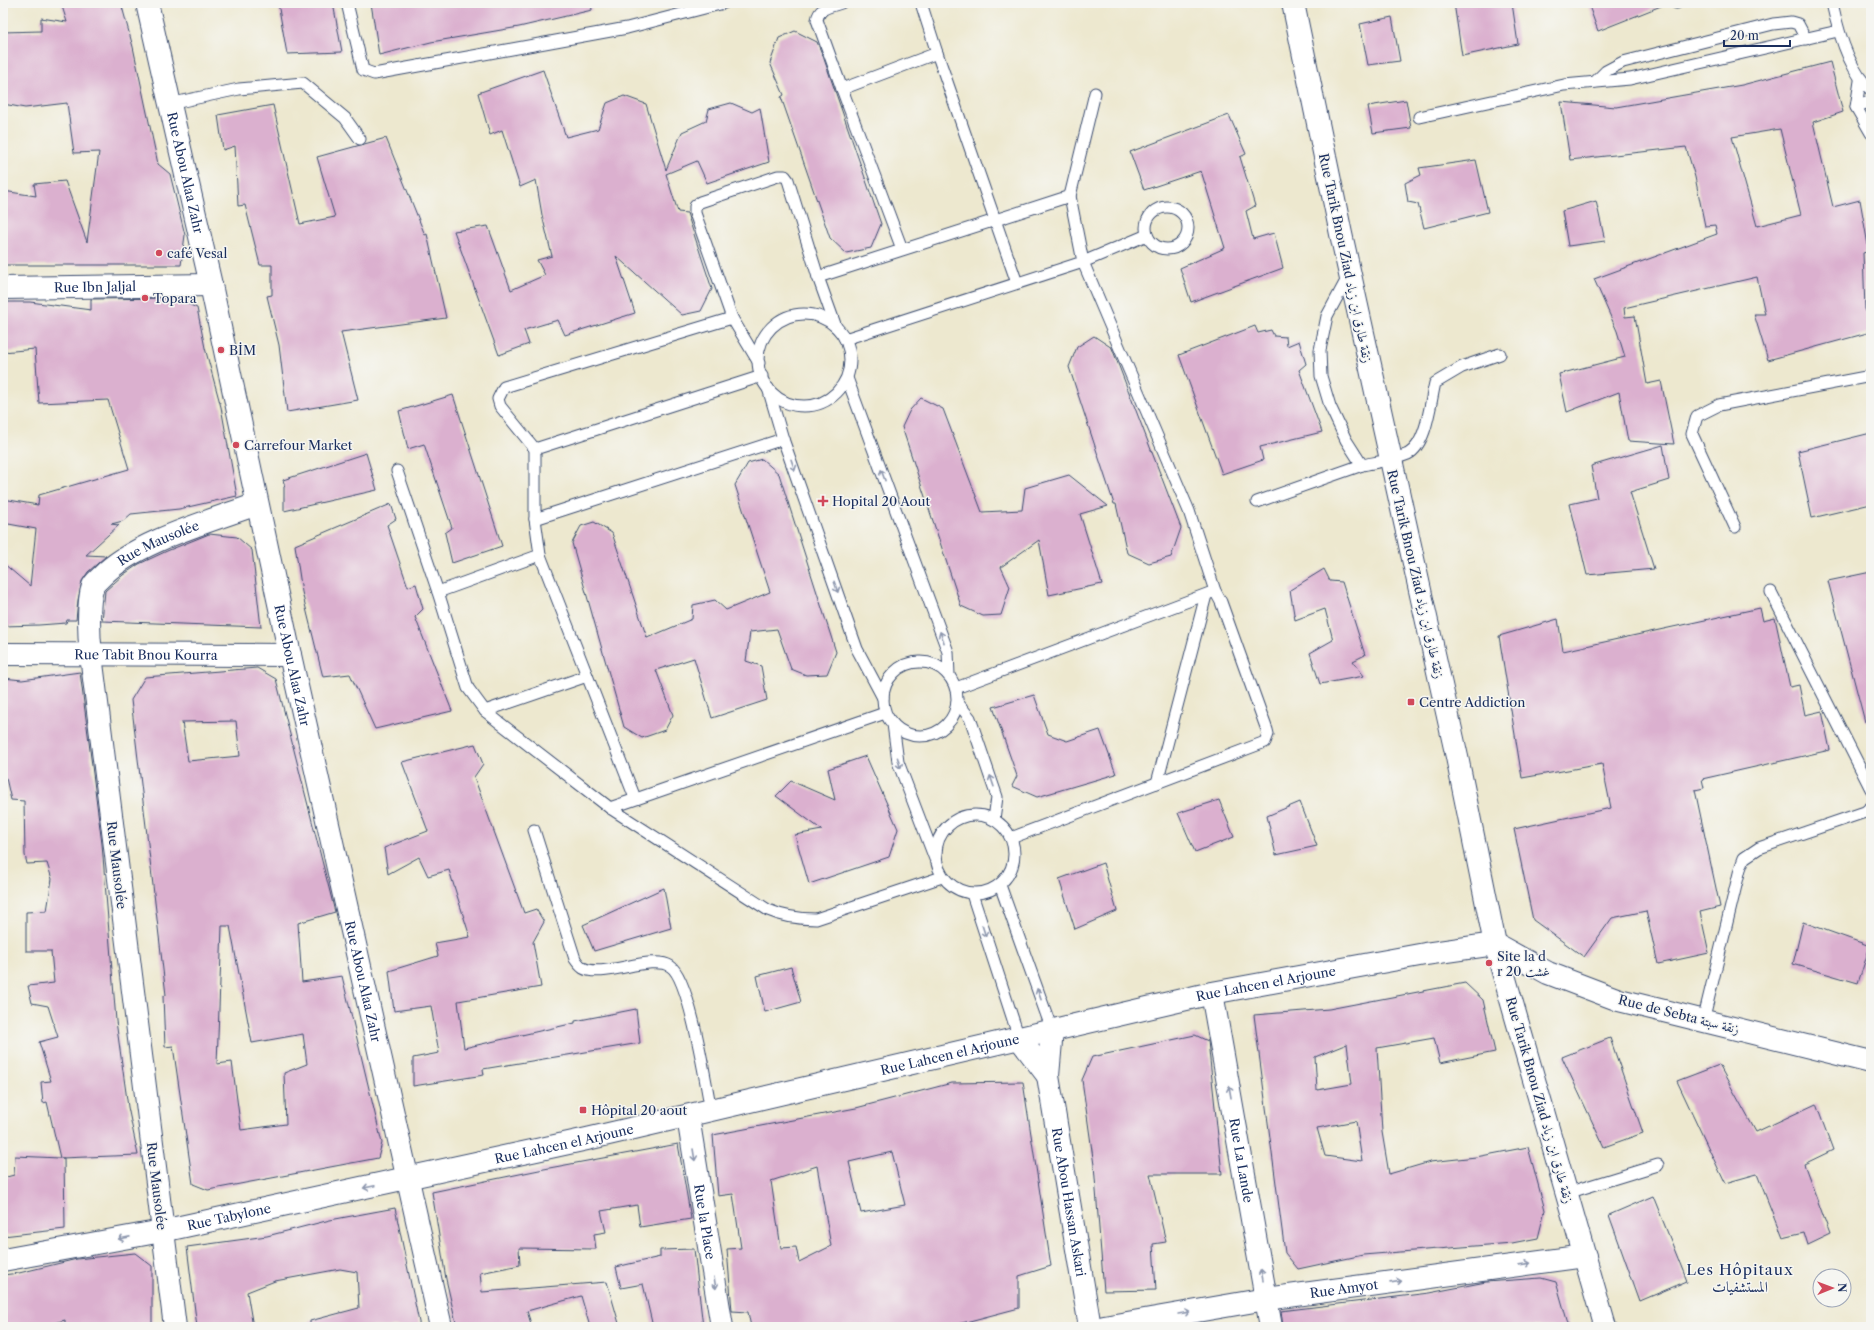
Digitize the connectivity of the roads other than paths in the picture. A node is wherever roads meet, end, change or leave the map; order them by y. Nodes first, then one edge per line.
1 (147, 3) edge
2 (347, 3) edge
3 (724, 3) edge
4 (841, 3) edge
5 (921, 3) edge
6 (1292, 3) edge
7 (1832, 3) edge
8 (1838, 31) junction
9 (1806, 39) junction
10 (937, 53) junction
11 (1860, 81) junction
12 (1595, 82) junction
13 (842, 89) junction
14 (1871, 90) edge
15 (1095, 93) dead end
16 (1871, 101) edge
17 (169, 104) junction
18 (1856, 107) junction
19 (1419, 117) dead end
20 (1871, 133) edge
21 (360, 139) dead end
22 (1070, 196) junction
23 (995, 221) junction
24 (1147, 235) dead end
25 (902, 249) junction
26 (1083, 262) junction
27 (1350, 275) junction
28 (818, 276) junction
29 (1017, 283) junction
30 (211, 285) junction
31 (3, 288) edge
32 (732, 318) junction
33 (836, 327) junction
34 (845, 339) junction
35 (1500, 354) dead end
36 (759, 363) junction
37 (762, 376) junction
38 (1871, 376) edge
39 (847, 378) junction
40 (768, 388) junction
41 (784, 439) junction
42 (535, 449) junction
43 (1390, 460) junction
44 (1362, 465) junction
45 (397, 472) dead end
46 (1257, 502) dead end
47 (257, 504) junction
48 (535, 519) junction
49 (1735, 527) dead end
50 (540, 555) junction
51 (438, 592) junction
52 (1771, 592) dead end
53 (1210, 593) junction
54 (3, 654) edge
55 (91, 655) junction
56 (290, 655) junction
57 (949, 675) junction
58 (587, 676) junction
59 (956, 688) junction
60 (883, 698) junction
61 (957, 702) junction
62 (485, 711) junction
63 (885, 713) junction
64 (893, 724) junction
65 (1157, 782) junction
66 (1871, 789) edge
67 (636, 798) junction
68 (1871, 807) edge
69 (610, 808) junction
70 (994, 819) junction
71 (534, 830) dead end
72 (1011, 838) junction
73 (937, 865) junction
74 (942, 877) junction
75 (1000, 884) junction
76 (972, 894) junction
77 (1495, 944) junction
78 (1212, 993) junction
79 (1703, 1021) junction
80 (1052, 1030) junction
81 (1019, 1038) junction
82 (1871, 1062) edge
83 (1048, 1076) junction
84 (711, 1111) junction
85 (688, 1117) junction
86 (1658, 1165) dead end
87 (408, 1178) junction
88 (1567, 1193) junction
89 (162, 1231) junction
90 (1585, 1256) junction
91 (3, 1260) edge
92 (1266, 1299) junction
93 (175, 1327) edge
94 (441, 1327) edge
95 (722, 1327) edge
96 (1090, 1327) edge
97 (1104, 1327) edge
98 (1271, 1327) edge
99 (1605, 1327) edge

1 - 17 street, Rue Abou Alaa Zahr
2 - 3 lane
4 - 13 lane
5 - 10 lane
6 - 27 street, Rue Tarik Bnou Ziad زنقة طارق ابن زياد
7 - 8 lane
8 - 9 lane
8 - 11 lane
9 - 12 lane
9 - 12 lane
10 - 13 lane
10 - 23 lane
11 - 14 lane
11 - 18 lane
12 - 19 lane
13 - 25 lane
15 - 22 lane
16 - 18 lane
17 - 21 lane
17 - 30 street, Rue Abou Alaa Zahr
18 - 20 lane
22 - 23 lane
22 - 26 lane
23 - 25 lane
23 - 29 lane
24 - 26 lane
25 - 28 lane
26 - 29 lane
26 - 53 lane
27 - 43 street, Rue Tarik Bnou Ziad زنقة طارق ابن زياد
27 - 44 lane
28 - 32 lane
28 - 33 lane
29 - 34 lane
30 - 31 street, Rue Ibn Jaljal
30 - 47 street, Rue Abou Alaa Zahr
32 - 36 lane
32 - 42 lane
33 - 34 lane
33 - 36 lane
34 - 39 lane
35 - 43 lane
36 - 37 lane
37 - 40 lane
37 - 42 lane
38 - 49 lane
39 - 40 lane
57 -> 39 lane
40 - 41 lane
41 - 48 lane
41 -> 60 lane
42 - 48 lane
43 - 44 lane
43 - 77 street, Rue Tarik Bnou Ziad زنقة طارق ابن زياد
44 - 46 lane
45 - 51 lane
47 - 55 street, Rue Mausolée
47 - 56 street, Rue Abou Alaa Zahr
48 - 50 lane
50 - 51 lane
50 - 58 lane
51 - 62 lane
52 - 66 lane
53 - 59 lane
53 - 65 lane
53 - 65 lane
54 - 55 street, Rue Tabit Bnou Kourra
55 - 56 street, Rue Tabit Bnou Kourra
55 - 89 street, Rue Mausolée
56 - 87 street, Rue Abou Alaa Zahr
57 - 59 lane
57 - 60 lane
58 - 62 lane
58 - 67 lane
59 - 61 lane
60 - 63 lane
61 - 64 lane
70 -> 61 lane
62 - 69 lane
63 - 64 lane
63 - 67 lane
64 -> 73 lane
65 - 72 lane
67 - 69 lane
68 - 79 lane
69 - 74 lane
70 - 72 lane
70 - 73 lane
71 - 84 lane
72 - 75 lane
73 - 74 lane
74 - 76 lane
75 - 76 lane
80 -> 75 lane
76 -> 81 lane
77 - 78 street, Rue Lahcen el Arjoune
77 - 79 street, Rue de Sebta زنقة سبتة
77 - 88 street, Rue Tarik Bnou Ziad زنقة طارق ابن زياد
78 - 80 street, Rue Lahcen el Arjoune
92 -> 78 street, Rue La Lande
79 - 82 street, Rue de Sebta زنقة سبتة
80 - 81 street, Rue Lahcen el Arjoune
80 - 83 street, Rue Abou Hassan Askari
81 - 83 street, Rue Abou Hassan Askari
81 - 84 street, Rue Lahcen el Arjoune
83 - 96 street, Rue Abou Hassan Askari
84 - 85 street, Rue Lahcen el Arjoune
85 - 87 street, Rue Lahcen el Arjoune
85 -> 95 street, Rue la Place
86 - 88 lane
87 -> 89 street, Rue Tabylone
87 - 94 street, Rue Abou Alaa Zahr
88 - 90 street, Rue Tarik Bnou Ziad زنقة طارق ابن زياد
89 -> 91 street, Rue Tabylone
89 - 93 street, Rue Mausolée
92 -> 90 street, Rue Amyot
90 - 99 street, Rue Tarik Bnou Ziad زنقة طارق ابن زياد
97 -> 92 street, Rue Amyot
92 - 98 street, Rue La Lande

